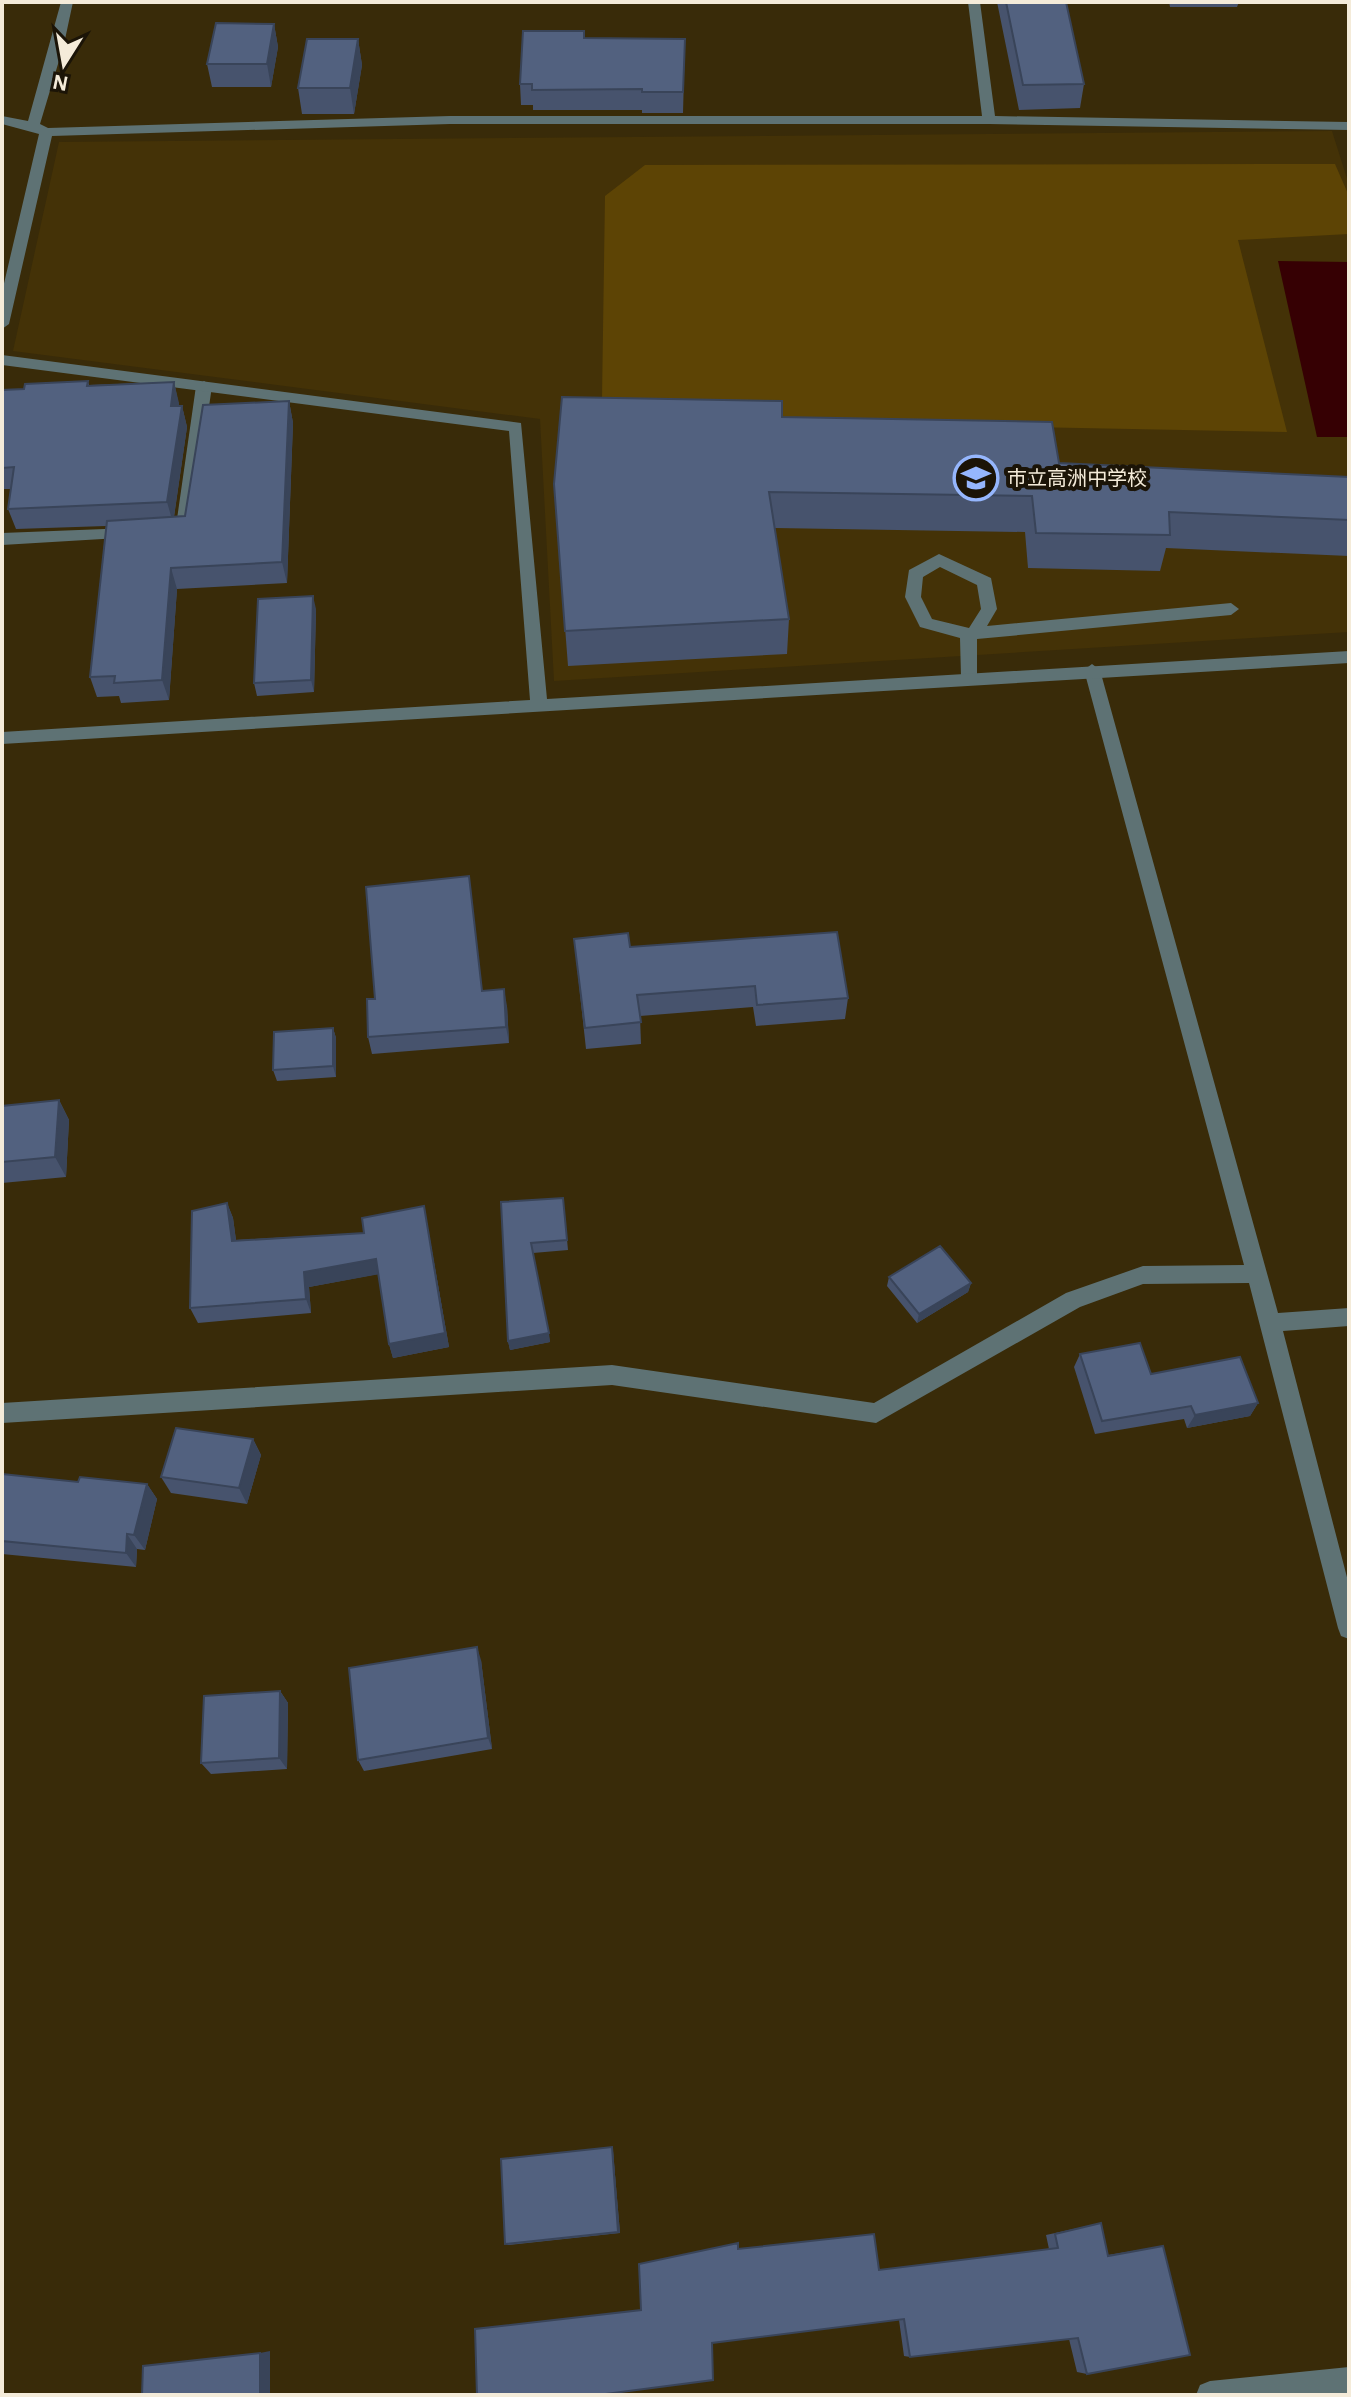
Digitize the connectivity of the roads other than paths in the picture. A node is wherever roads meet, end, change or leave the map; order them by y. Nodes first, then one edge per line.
1 (67, 2) edge
2 (974, 2) edge
3 (2, 120) edge
4 (989, 120) junction
5 (1349, 126) edge
6 (40, 129) junction
7 (2, 324) edge
8 (2, 360) edge
9 (204, 386) junction
10 (2, 539) edge
11 (1231, 609) dead end
12 (971, 634) junction
13 (1349, 657) edge
14 (1092, 670) junction
15 (969, 677) junction
16 (539, 704) junction
17 (2, 738) edge
18 (1256, 1274) junction
19 (1349, 1317) edge
20 (1270, 1323) junction
21 (2, 1413) edge
22 (1349, 1628) edge
23 (1349, 2381) edge
24 (1210, 2395) edge

1 - 6 street
2 - 4 street
3 - 6 street
4 - 5 street
4 - 6 street
6 - 7 street
8 - 9 street
9 - 10 street
9 - 16 street
11 - 12 street
12 - 12 street
12 - 15 street
13 - 14 street
14 - 15 street
14 - 18 street
15 - 16 street
16 - 17 street
18 - 20 street
18 - 21 street
19 - 20 street
20 - 22 street
23 - 24 street

